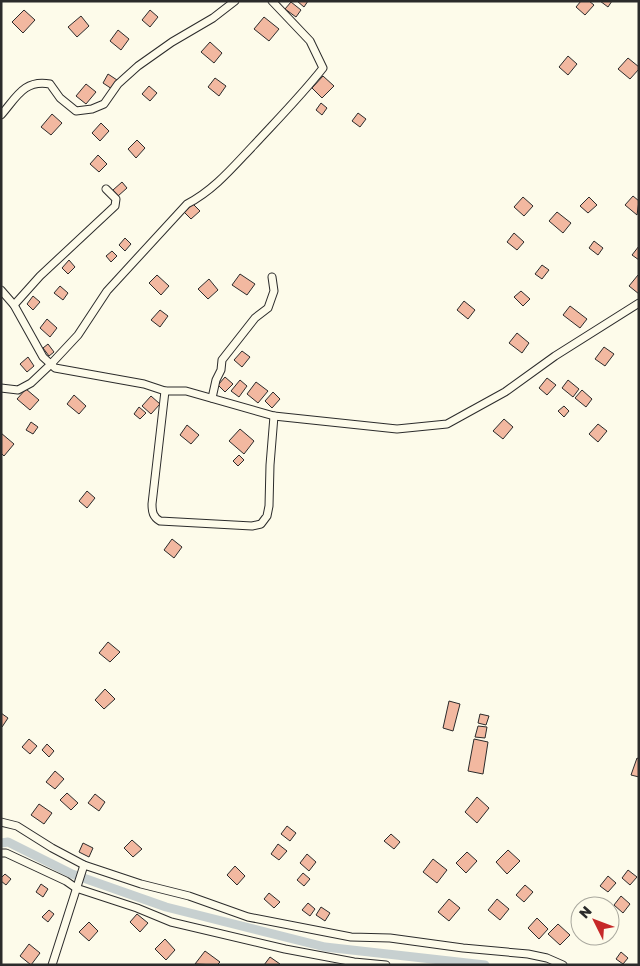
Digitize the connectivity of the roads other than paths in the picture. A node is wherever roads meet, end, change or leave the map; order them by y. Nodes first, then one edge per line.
1 (235, 1) edge
2 (272, 1) edge
3 (1, 115) edge
4 (106, 189) dead end
5 (272, 277) dead end
6 (1, 290) edge
7 (639, 303) edge
8 (14, 305) junction
9 (50, 365) junction
10 (1, 388) edge
11 (165, 391) junction
12 (212, 398) junction
13 (274, 416) junction
14 (1, 822) edge
15 (1, 853) edge
16 (84, 865) junction
17 (76, 887) junction
18 (52, 965) edge
19 (386, 965) edge
20 (563, 965) edge

1 - 3 street
2 - 9 street
4 - 8 street
5 - 12 street
6 - 8 street
7 - 13 street
8 - 9 street
9 - 10 street
9 - 11 street
11 - 12 street
11 - 13 street
12 - 13 street
14 - 16 street
15 - 17 street
16 - 17 street
16 - 20 street
17 - 18 street
17 - 19 street

